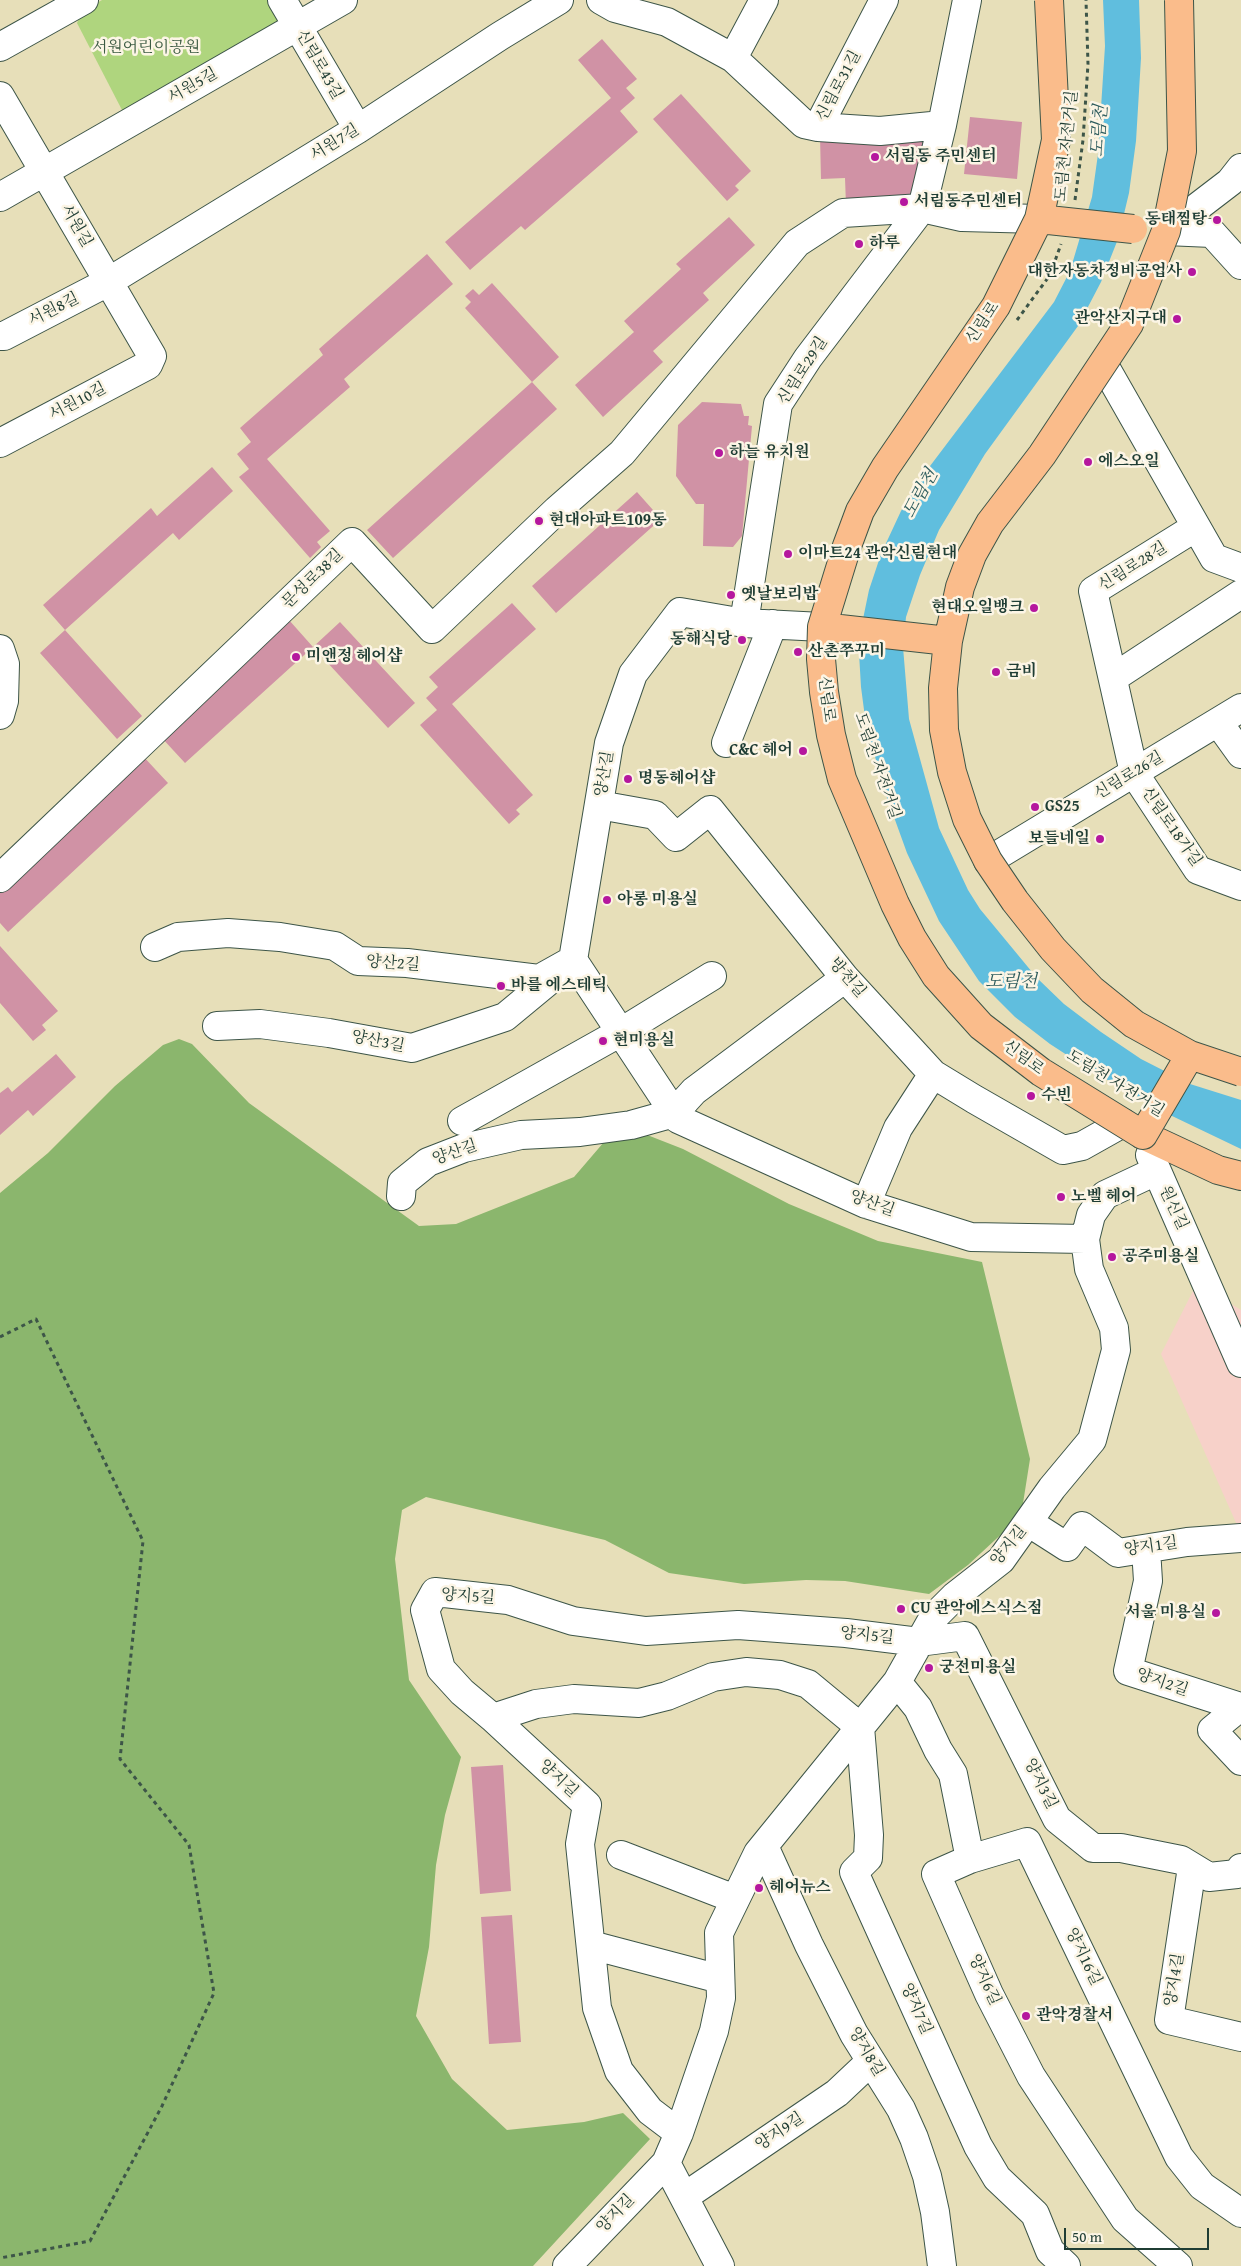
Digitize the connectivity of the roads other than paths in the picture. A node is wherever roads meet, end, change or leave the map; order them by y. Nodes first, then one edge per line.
1 (84, 0) edge
2 (282, 0) edge
3 (343, 0) edge
4 (559, 0) edge
5 (601, 0) edge
6 (764, 0) edge
7 (884, 0) edge
8 (967, 0) edge
9 (1049, 0) edge
10 (1178, 0) edge
11 (297, 26) junction
12 (0, 47) edge
13 (733, 58) junction
14 (0, 96) edge
15 (942, 125) junction
16 (818, 127) junction
17 (358, 130) junction
18 (44, 172) junction
19 (1237, 177) edge
20 (0, 198) edge
21 (922, 208) junction
22 (1039, 219) junction
23 (1166, 231) junction
24 (1241, 265) edge
25 (108, 282) junction
26 (0, 336) edge
27 (152, 356) joint
28 (1104, 365) junction
29 (0, 443) edge
30 (1196, 527) junction
31 (1241, 568) edge
32 (1241, 594) edge
33 (744, 623) junction
34 (773, 624) junction
35 (822, 627) junction
36 (948, 641) junction
37 (0, 648) edge
38 (1113, 678) junction
39 (0, 715) edge
40 (1230, 715) edge
41 (726, 743) dead end
42 (1241, 754) edge
43 (1134, 773) junction
44 (600, 805) junction
45 (988, 861) junction
46 (0, 878) edge
47 (1241, 886) edge
48 (155, 947) dead end
49 (573, 960) junction
50 (712, 976) dead end
51 (846, 978) junction
52 (218, 1026) dead end
53 (621, 1032) junction
54 (1190, 1054) junction
55 (1241, 1072) edge
56 (933, 1074) junction
57 (674, 1113) junction
58 (462, 1121) dead end
59 (1133, 1129) junction
60 (1156, 1171) junction
61 (1241, 1176) edge
62 (400, 1196) dead end
63 (866, 1204) junction
64 (1085, 1239) junction
65 (1233, 1327) edge
66 (1241, 1363) edge
67 (1028, 1522) junction
68 (1241, 1538) edge
69 (1146, 1548) junction
70 (920, 1642) junction
71 (897, 1682) junction
72 (493, 1718) junction
73 (860, 1727) junction
74 (1241, 1761) edge
75 (764, 1846) junction
76 (621, 1855) dead end
77 (970, 1858) junction
78 (1192, 1867) junction
79 (1241, 1868) edge
80 (735, 1899) junction
81 (590, 1945) junction
82 (720, 1979) junction
83 (1241, 2037) edge
84 (871, 2061) junction
85 (679, 2133) junction
86 (666, 2163) junction
87 (684, 2197) junction
88 (1241, 2213) edge
89 (567, 2266) edge
90 (720, 2266) edge
91 (942, 2266) edge
92 (1066, 2266) edge
93 (1178, 2266) edge

1 - 12 street
2 - 11 street, 신림로43길
3 - 11 street, 서원5길
4 - 17 street, 서원7길
5 - 13 street, 신림로31길
6 - 13 street
7 - 16 street, 신림로31길
8 - 15 street, 신림로29길
9 - 22 main road, 신림로, bridge
10 - 23 main road, bridge
11 - 17 street, 신림로43길
11 - 18 street, 서원5길
13 - 16 street, 신림로31길
14 - 18 street, 서원길
15 - 16 street
15 - 21 street, 신림로29길
17 - 25 street, 서원7길
18 - 20 street, 서원5길
18 - 25 street, 서원길
19 - 23 street
21 - 22 street
21 - 33 street, 신림로29길
21 - 46 street, 문성로38길
22 - 23 main road, bridge
22 - 35 main road, 신림로, bridge
23 - 24 street
23 - 28 main road, bridge
25 - 26 street, 서원8길
25 - 27 street, 서원길
27 - 29 street, 서원10길
28 - 30 street
28 - 36 main road, bridge
30 - 31 street
30 - 38 street, 신림로28길
32 - 38 street
33 - 34 street, 양산길
33 - 44 street, 양산길
34 - 35 street, 양산길
34 - 41 street
35 - 36 main road, bridge
35 - 59 main road, 신림로, bridge
36 - 45 main road, bridge
37 - 39 street
38 - 43 street, 신림로28길
40 - 42 street, 신림로26길
40 - 43 street, 신림로26길
43 - 45 street, 신림로26길
43 - 47 street, 신림로18가길
44 - 49 street, 양산길
44 - 51 street, 방천길
45 - 54 main road, bridge
48 - 49 street, 양산2길
49 - 52 street, 양산3길
49 - 53 street, 양산길
50 - 53 street, 양산길
51 - 56 street, 방천길
51 - 57 street
53 - 57 street, 양산길
53 - 58 street, 양산길
54 - 55 main road, bridge
54 - 59 main road, bridge
56 - 59 street, 방천길
56 - 63 street
57 - 62 street, 양산길
57 - 63 street, 양산길
59 - 60 street, 원신길
59 - 61 main road, 신림로
60 - 64 street, 양지길
60 - 65 street, 원신길
63 - 64 street, 양산길
64 - 67 street, 양지길
65 - 66 street, 원신길
67 - 69 street, 양지1길
67 - 70 street, 양지길
68 - 69 street, 양지1길
69 - 74 street, 양지2길
70 - 71 street, 양지길
70 - 72 street, 양지5길
70 - 78 street, 양지3길
71 - 73 street, 양지길
71 - 77 street
72 - 73 street
72 - 81 street, 양지길
73 - 75 street, 양지길
73 - 92 street, 양지7길
75 - 80 street, 양지길
75 - 84 street, 양지8길
76 - 80 street
77 - 88 street, 양지16길
77 - 93 street, 양지6길
78 - 79 street, 양지3길
78 - 83 street, 양지4길
80 - 82 street, 양지길
81 - 82 street
81 - 85 street, 양지길
82 - 85 street, 양지길
84 - 87 street, 양지9길
84 - 91 street, 양지8길
85 - 86 street, 양지길
86 - 87 street
86 - 89 street, 양지길
87 - 90 street

